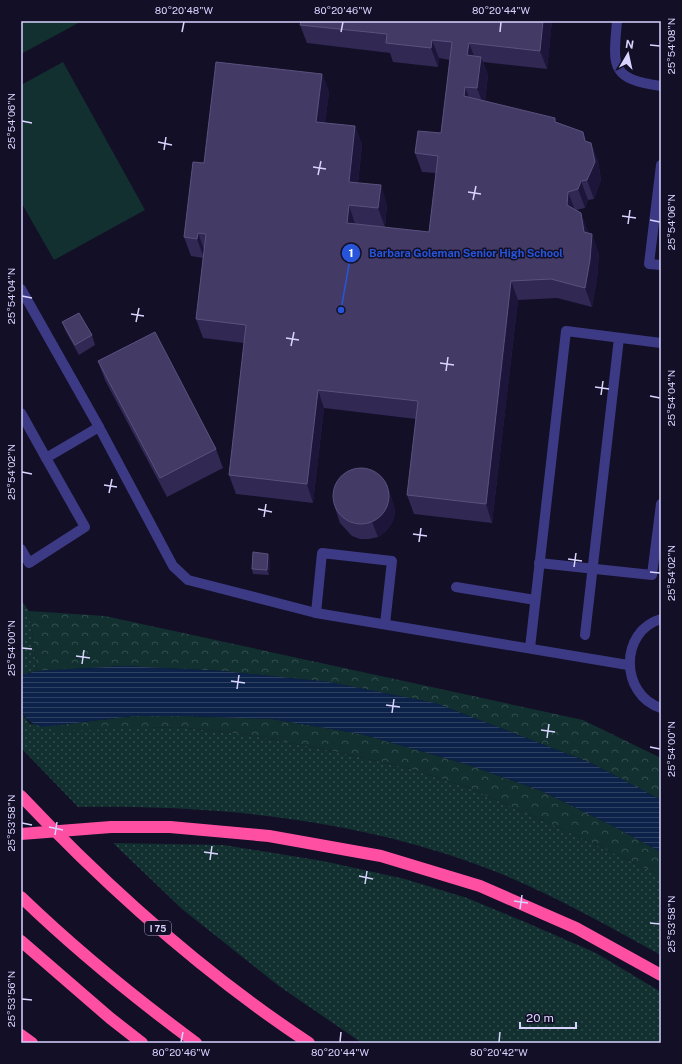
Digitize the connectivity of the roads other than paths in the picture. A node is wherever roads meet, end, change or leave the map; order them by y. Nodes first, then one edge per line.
1 (617, 21) edge
2 (661, 86) edge
3 (661, 165) edge
4 (661, 265) edge
5 (21, 289) edge
6 (619, 338) junction
7 (661, 343) edge
8 (21, 413) edge
9 (99, 426) junction
10 (46, 458) junction
11 (661, 504) edge
12 (21, 549) edge
13 (539, 563) junction
14 (592, 569) junction
15 (456, 587) dead end
16 (535, 600) junction
17 (316, 613) junction
18 (661, 619) edge
19 (385, 624) junction
20 (585, 635) dead end
21 (530, 648) junction
22 (628, 665) junction
23 (659, 709) edge
24 (21, 796) edge
25 (21, 834) edge
26 (21, 897) edge
27 (21, 941) edge
28 (661, 975) edge
29 (21, 1035) edge
30 (32, 1043) edge
31 (142, 1043) edge
32 (196, 1043) edge
33 (308, 1043) edge

1 - 2 street
3 - 4 street
5 - 9 street
6 - 7 street
6 - 13 street
6 - 14 street
8 - 10 street
9 - 10 street
9 - 17 street
10 - 12 street
11 - 14 street
13 - 14 street
13 - 16 street
14 - 20 street
15 - 16 street
16 - 21 street
17 - 19 street
17 - 19 street
18 - 22 street
19 - 21 street
21 - 22 street
22 - 23 street
24 - 33 highway, I 75
25 - 28 highway, bridge
26 - 32 highway
27 - 31 highway
29 - 30 highway

